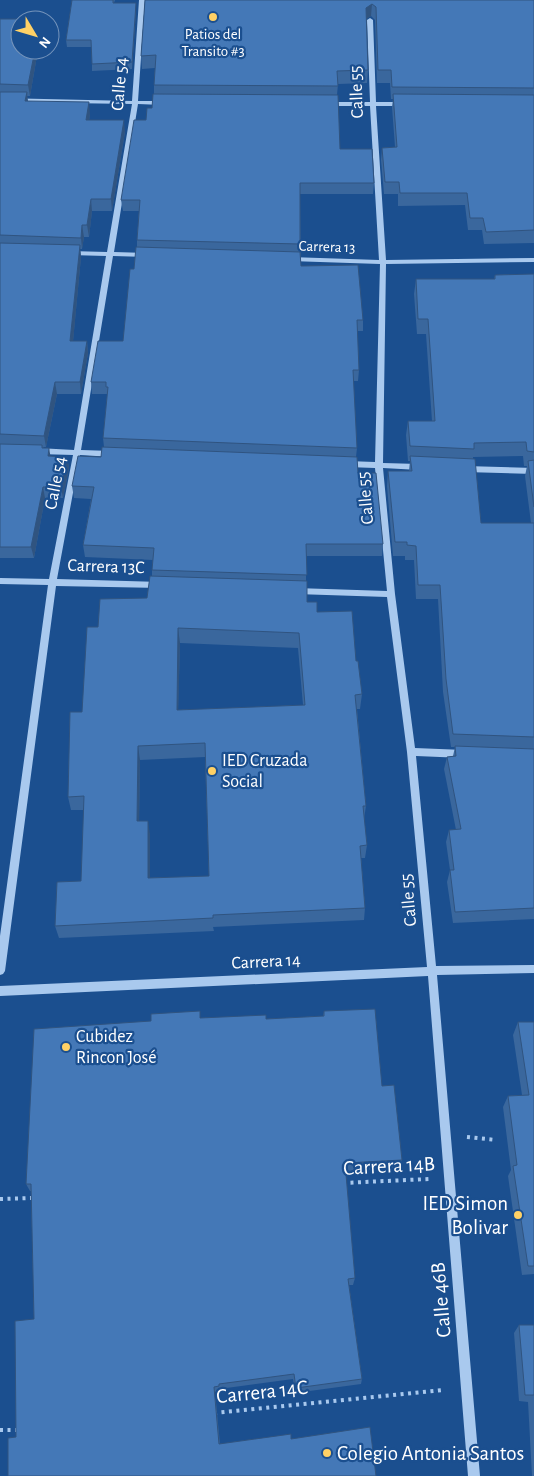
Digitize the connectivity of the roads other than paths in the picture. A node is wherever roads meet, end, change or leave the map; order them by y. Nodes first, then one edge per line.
1 (142, 0) edge
2 (370, 20) edge
3 (0, 100) edge
4 (134, 103) junction
5 (174, 103) edge
6 (323, 104) edge
7 (373, 104) junction
8 (411, 104) edge
9 (64, 253) edge
10 (111, 254) junction
11 (159, 255) edge
12 (286, 259) edge
13 (534, 260) edge
14 (383, 262) junction
15 (29, 451) edge
16 (77, 452) junction
17 (126, 454) edge
18 (340, 464) edge
19 (379, 465) junction
20 (428, 467) edge
21 (457, 468) edge
22 (534, 471) edge
23 (0, 581) edge
24 (53, 581) junction
25 (172, 586) edge
26 (291, 590) edge
27 (391, 594) junction
28 (411, 752) junction
29 (477, 754) edge
30 (534, 970) edge
31 (0, 971) edge
32 (432, 971) junction
33 (0, 991) edge
34 (474, 1476) edge

1 - 4 street, Calle 54
2 - 7 street, Calle 55
3 - 4 street
4 - 5 street
4 - 10 street, Calle 54
6 - 7 street
7 - 8 street
7 - 14 street, Calle 55
9 - 10 street
10 - 11 street
10 - 16 street, Calle 54
12 - 14 street, Carrera 13
13 - 14 street, Carrera 13
14 - 19 street, Calle 55
15 - 16 street
16 - 17 street
16 - 24 street, Calle 54
18 - 19 street
19 - 20 street
19 - 27 street, Calle 55
21 - 22 street
23 - 24 street, Carrera 13C
24 - 25 street, Carrera 13C
24 - 31 street, Calle 54
26 - 27 street
27 - 28 street, Calle 55
28 - 29 street
28 - 32 street, Calle 55
30 - 32 street, Carrera 14
32 - 33 street, Carrera 14
32 - 34 street, Calle 46B

